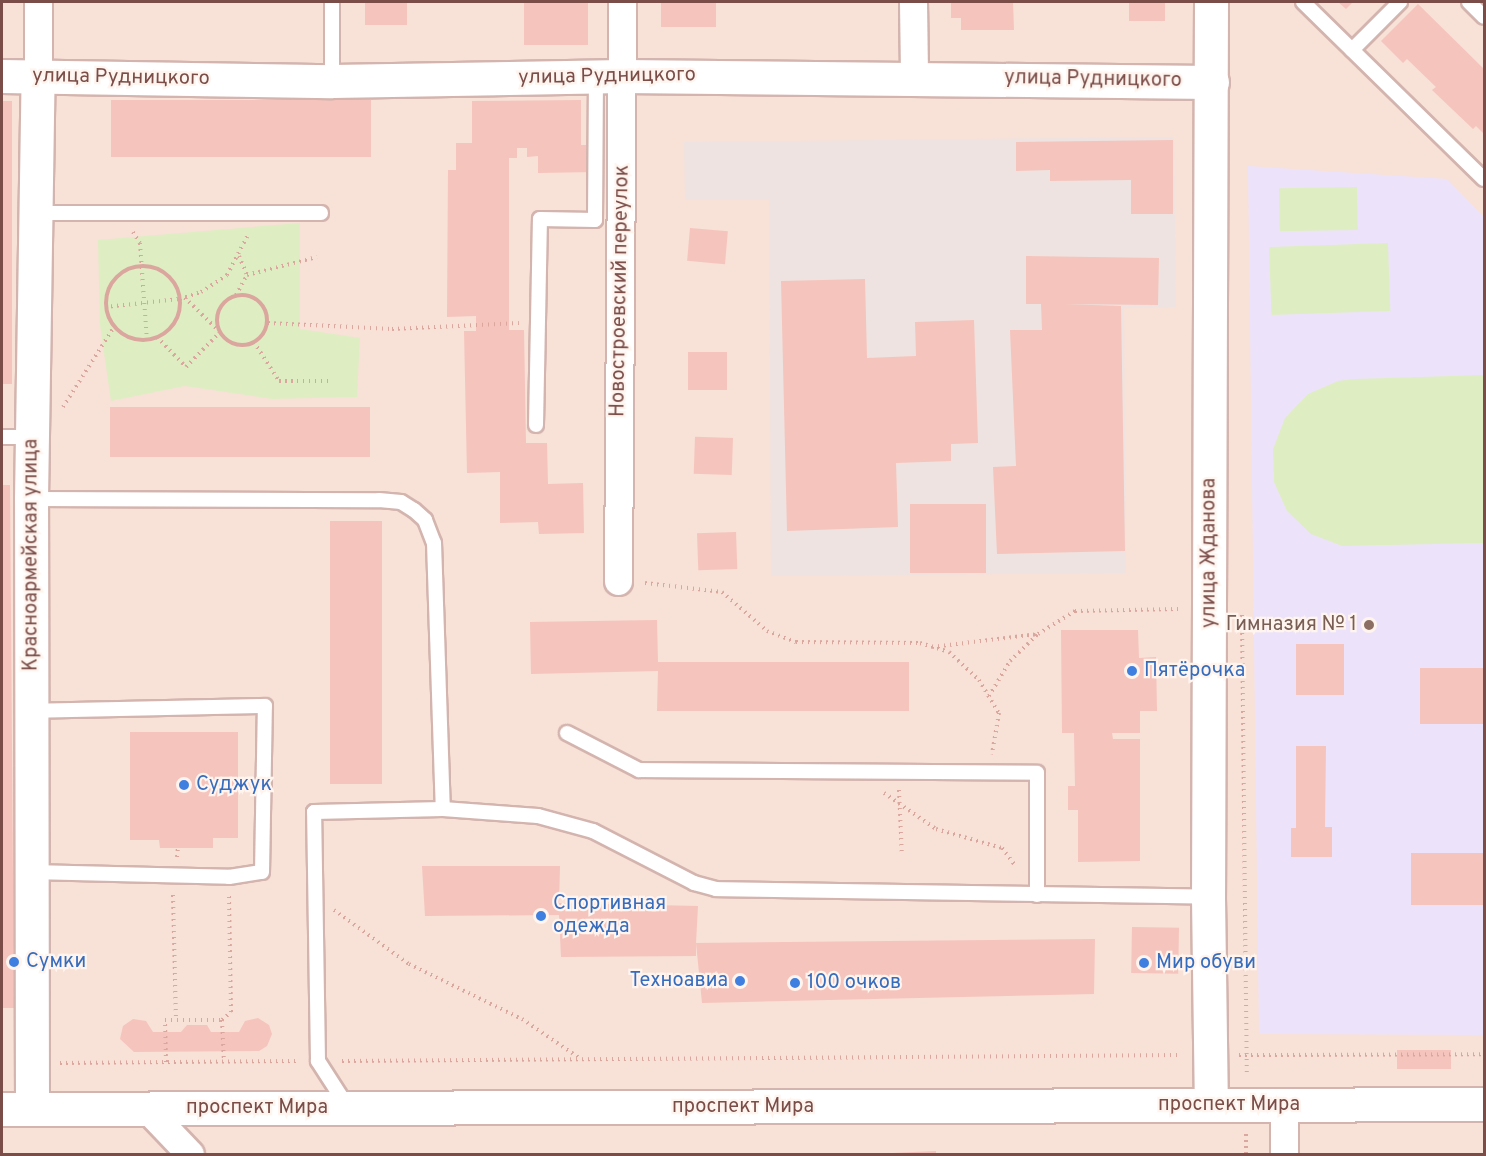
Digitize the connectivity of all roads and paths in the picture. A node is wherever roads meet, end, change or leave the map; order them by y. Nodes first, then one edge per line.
1 (38, 2) edge
2 (332, 2) edge
3 (622, 2) edge
4 (913, 2) edge
5 (1211, 2) edge
6 (1303, 2) edge
7 (1400, 2) edge
8 (1468, 2) edge
9 (1485, 17) edge
10 (1352, 50) junction
11 (2, 76) edge
12 (38, 76) junction
13 (609, 76) junction
14 (914, 77) junction
15 (332, 81) junction
16 (1212, 82) junction
17 (1485, 179) edge
18 (36, 213) junction
19 (116, 213) junction
20 (258, 213) junction
21 (321, 213) dead end
22 (239, 255) junction
23 (317, 256) dead end
24 (139, 265) junction
25 (247, 275) junction
26 (235, 296) junction
27 (183, 298) junction
28 (143, 302) junction
29 (105, 307) junction
30 (538, 322) junction
31 (268, 323) junction
32 (114, 327) junction
33 (220, 332) junction
34 (157, 337) junction
35 (147, 340) junction
36 (254, 342) junction
37 (330, 381) dead end
38 (61, 411) dead end
39 (536, 425) dead end
40 (17, 437) edge
41 (31, 499) junction
42 (618, 581) joint
43 (1209, 607) junction
44 (1038, 634) junction
45 (931, 647) junction
46 (989, 696) junction
47 (32, 711) junction
48 (567, 732) dead end
49 (851, 771) junction
50 (897, 772) junction
51 (994, 773) junction
52 (900, 807) junction
53 (443, 808) junction
54 (178, 848) dead end
55 (902, 855) dead end
56 (31, 872) junction
57 (175, 876) junction
58 (229, 877) junction
59 (1037, 895) junction
60 (1208, 897) junction
61 (315, 900) junction
62 (176, 1020) junction
63 (222, 1020) junction
64 (1485, 1054) edge
65 (1210, 1055) junction
66 (582, 1059) junction
67 (318, 1061) junction
68 (166, 1062) junction
69 (224, 1062) junction
70 (32, 1063) junction
71 (1485, 1104) edge
72 (1211, 1105) junction
73 (1284, 1105) junction
74 (348, 1108) junction
75 (17, 1109) edge
76 (147, 1109) junction
77 (190, 1155) edge
78 (1284, 1155) edge

1 - 12 street, Красноармейская улица
2 - 15 lane
3 - 13 street, Новостроевский переулок
4 - 14 street
5 - 16 street, улица Жданова
6 - 10 lane
7 - 10 lane
8 - 9 lane
10 - 17 lane
11 - 12 street, улица Рудницкого
12 - 15 street, улица Рудницкого
12 - 18 street, Красноармейская улица
13 - 14 street, улица Рудницкого
13 - 15 street, улица Рудницкого
13 - 30 lane
13 - 42 street, Новостроевский переулок
14 - 16 street, улица Рудницкого
16 - 43 street, улица Жданова
18 - 19 lane
18 - 40 street, Красноармейская улица
19 - 20 lane
19 - 24 path
20 - 21 lane
20 - 22 path
22 - 25 path
22 - 27 path
23 - 25 path
24 - 27 path
24 - 28 path
24 - 29 path
25 - 26 path
26 - 31 path
26 - 33 path
27 - 28 path
27 - 33 path
27 - 34 path
28 - 29 path
28 - 35 path
29 - 32 path
30 - 31 path
30 - 39 lane
31 - 36 path
32 - 35 path
32 - 38 path
33 - 34 path
33 - 36 path
34 - 35 path
36 - 37 path
40 - 41 street, Красноармейская улица
41 - 47 street, Красноармейская улица
41 - 53 lane
42 - 45 path
43 - 44 path
43 - 60 street, улица Жданова
44 - 45 path
44 - 46 path
45 - 46 path
46 - 51 path
47 - 56 street, Красноармейская улица
47 - 58 lane
48 - 49 lane
49 - 50 lane
49 - 52 path
50 - 51 lane
50 - 52 path
51 - 59 lane
52 - 55 path
52 - 59 path
53 - 59 lane
53 - 61 lane
54 - 57 path
56 - 57 lane
56 - 70 street, Красноармейская улица
57 - 58 lane
57 - 62 path
58 - 63 path
59 - 60 lane
60 - 65 street, улица Жданова
61 - 66 path
61 - 67 lane
62 - 63 path
62 - 68 path
63 - 69 path
64 - 65 path
65 - 66 path
65 - 72 street, улица Жданова
66 - 67 path
67 - 69 path
67 - 74 lane
68 - 69 path
68 - 70 path
70 - 75 street, Красноармейская улица
71 - 73 street, проспект Мира
72 - 73 street, проспект Мира
72 - 74 street, проспект Мира
73 - 78 street
74 - 76 street, проспект Мира
75 - 76 street, проспект Мира
76 - 77 street

